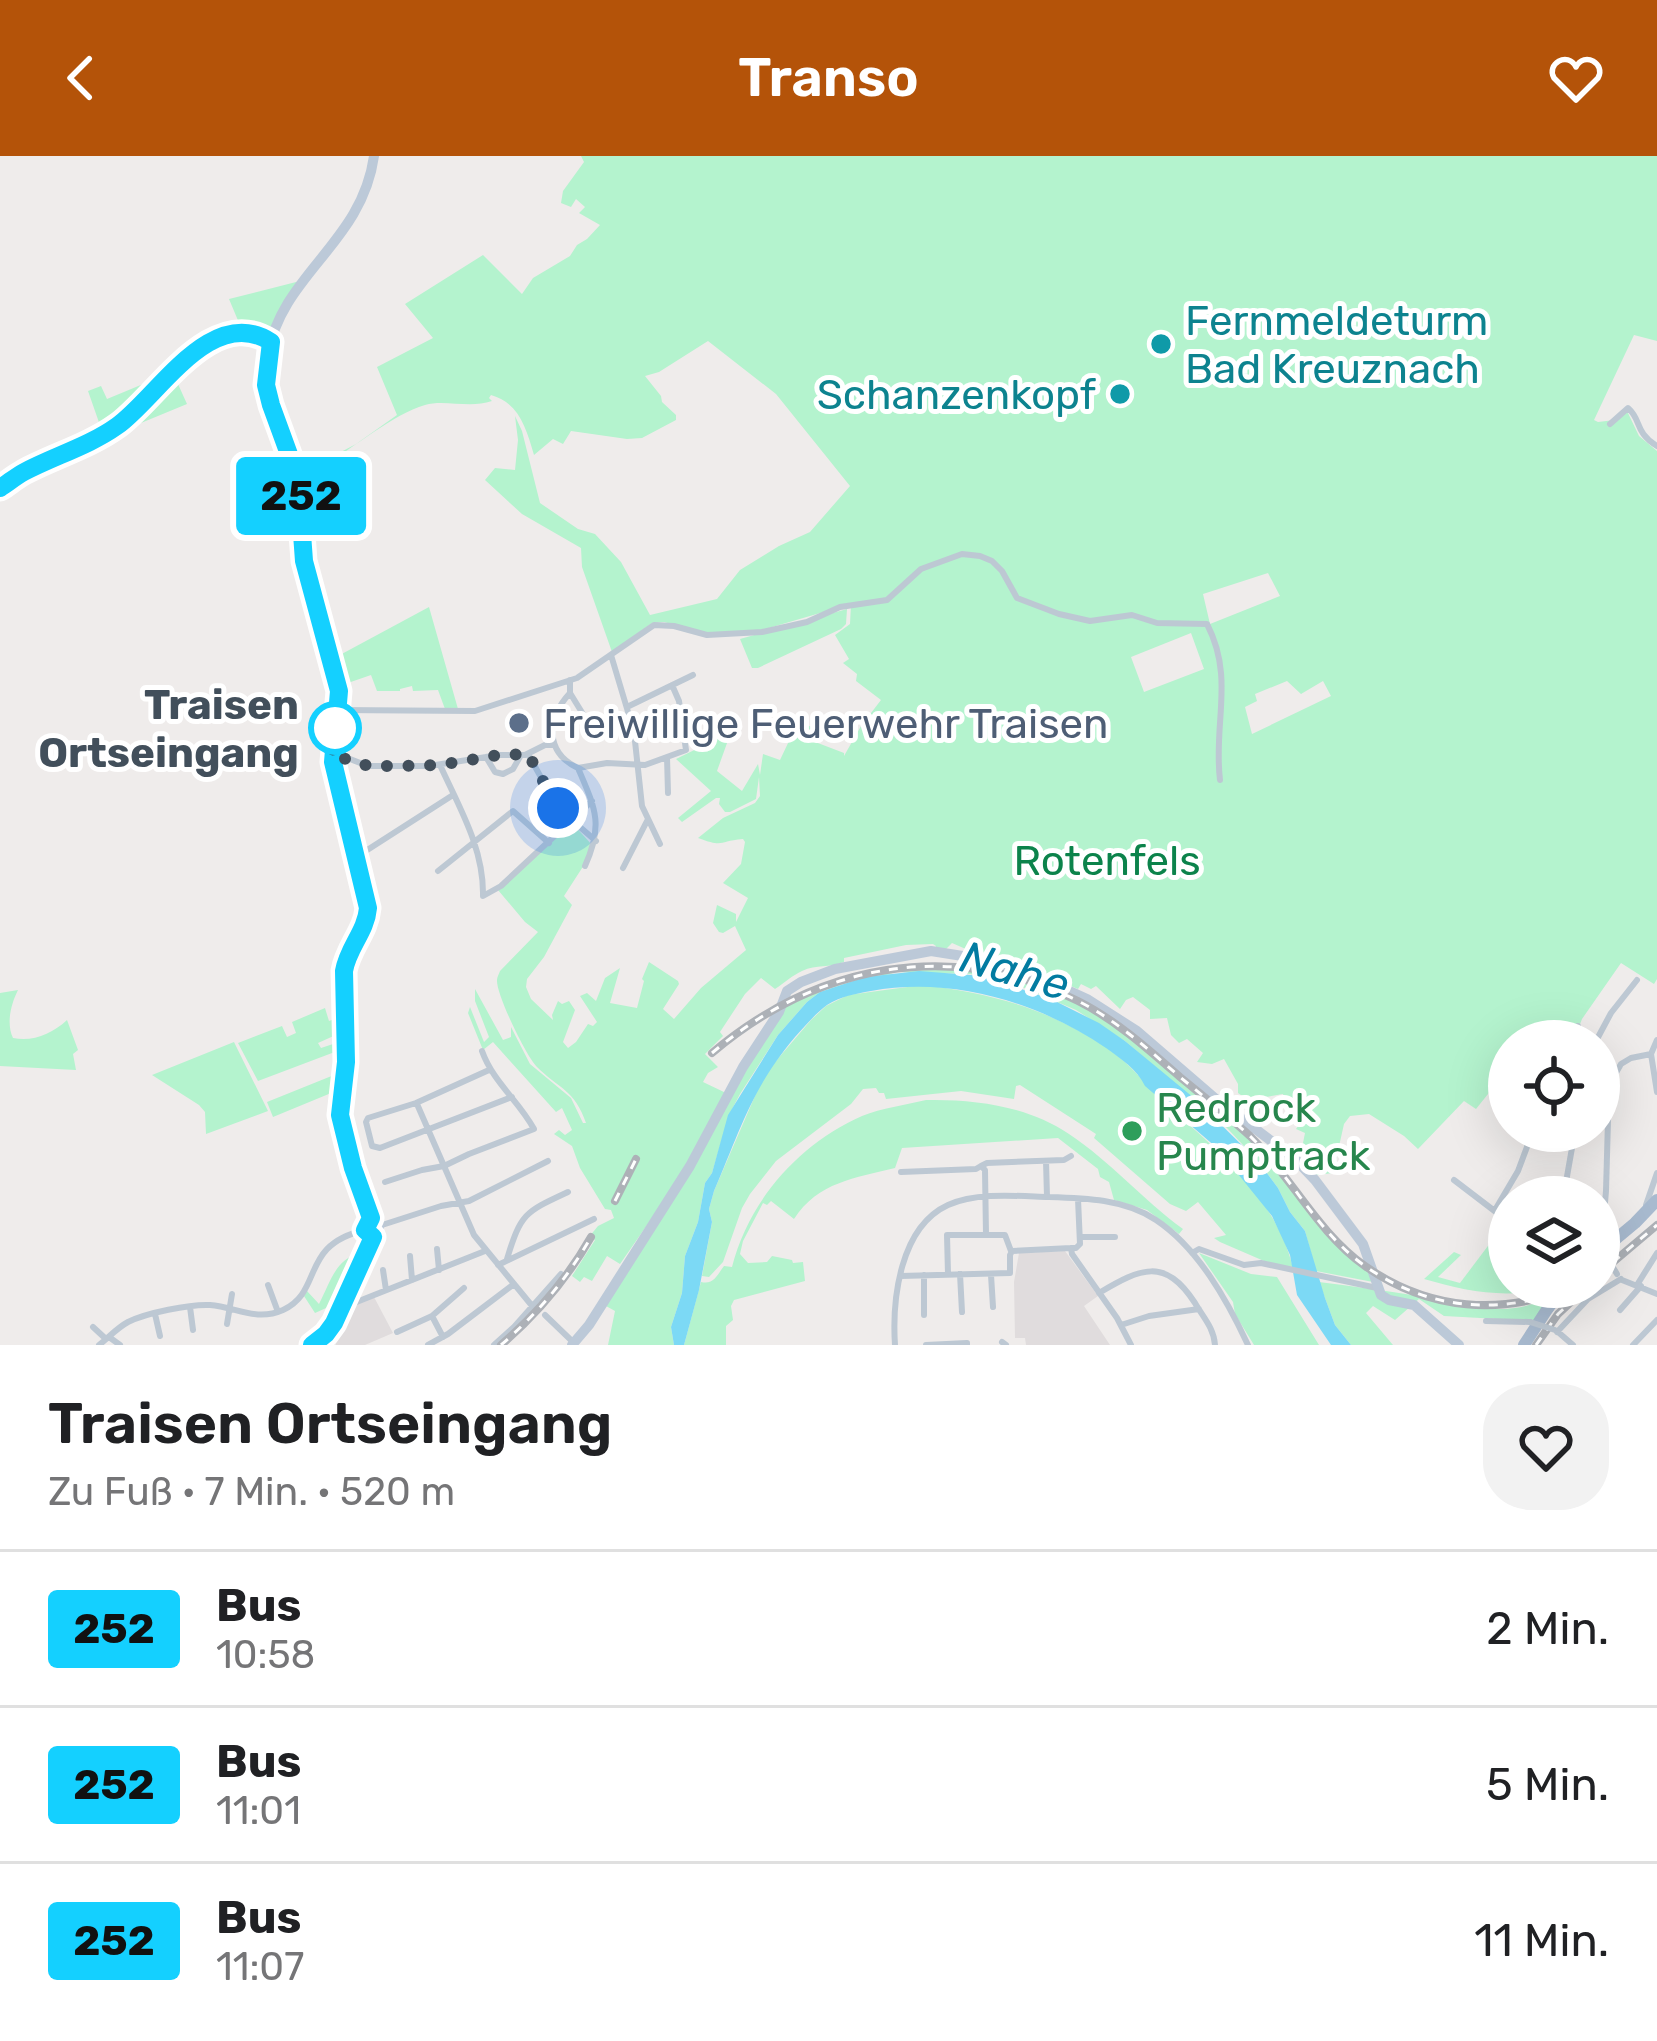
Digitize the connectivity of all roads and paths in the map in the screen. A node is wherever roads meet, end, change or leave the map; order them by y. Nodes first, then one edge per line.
1 (374, 156) edge
2 (272, 336) junction
3 (1610, 424) dead end
4 (1657, 446) edge
5 (0, 488) edge
6 (611, 656) junction
7 (693, 674) dead end
8 (570, 680) junction
9 (672, 685) junction
10 (570, 693) junction
11 (627, 707) junction
12 (338, 710) junction
13 (586, 718) dead end
14 (554, 745) junction
15 (525, 754) junction
16 (486, 757) junction
17 (332, 758) junction
18 (668, 758) junction
19 (440, 765) junction
20 (636, 765) junction
21 (578, 768) junction
22 (1220, 780) dead end
23 (668, 793) dead end
24 (454, 795) junction
25 (592, 801) junction
26 (572, 821) junction
27 (647, 821) junction
28 (607, 831) dead end
29 (596, 841) junction
30 (474, 844) junction
31 (549, 844) junction
32 (661, 844) dead end
33 (362, 854) dead end
34 (585, 866) dead end
35 (623, 868) dead end
36 (438, 872) dead end
37 (1637, 980) dead end
38 (1607, 1020) edge
39 (1657, 1040) edge
40 (482, 1051) dead end
41 (1651, 1054) junction
42 (490, 1070) junction
43 (1657, 1092) edge
44 (512, 1097) junction
45 (416, 1103) junction
46 (428, 1130) junction
47 (1071, 1156) dead end
48 (548, 1161) dead end
49 (1046, 1161) junction
50 (444, 1166) junction
51 (981, 1166) junction
52 (901, 1172) dead end
53 (1657, 1173) edge
54 (1606, 1176) edge
55 (1454, 1180) dead end
56 (385, 1182) dead end
57 (568, 1192) dead end
58 (1047, 1197) junction
59 (986, 1198) junction
60 (1078, 1198) junction
61 (1657, 1200) edge
62 (460, 1204) junction
63 (1488, 1205) edge
64 (594, 1219) dead end
65 (372, 1228) junction
66 (1620, 1229) edge
67 (986, 1234) junction
68 (1620, 1234) edge
69 (1080, 1237) junction
70 (1115, 1237) dead end
71 (1071, 1248) junction
72 (437, 1250) dead end
73 (485, 1251) junction
74 (1011, 1252) junction
75 (1192, 1253) junction
76 (1657, 1253) edge
77 (410, 1256) dead end
78 (507, 1259) junction
79 (498, 1265) junction
80 (383, 1270) dead end
81 (440, 1270) junction
82 (991, 1273) junction
83 (561, 1274) dead end
84 (948, 1274) junction
85 (961, 1274) junction
86 (924, 1275) junction
87 (902, 1276) junction
88 (1620, 1277) edge
89 (412, 1280) junction
90 (514, 1284) junction
91 (268, 1285) dead end
92 (1639, 1286) junction
93 (464, 1288) dead end
94 (1377, 1288) junction
95 (386, 1290) junction
96 (1099, 1293) junction
97 (232, 1294) dead end
98 (1657, 1294) edge
99 (354, 1303) dead end
100 (533, 1306) junction
101 (190, 1307) junction
102 (993, 1307) dead end
103 (1548, 1308) edge
104 (1580, 1308) edge
105 (230, 1310) junction
106 (1199, 1310) junction
107 (1620, 1310) dead end
108 (278, 1312) junction
109 (962, 1312) dead end
110 (155, 1314) junction
111 (545, 1315) dead end
112 (432, 1316) junction
113 (924, 1316) dead end
114 (1657, 1320) edge
115 (1486, 1321) dead end
116 (227, 1324) dead end
117 (1120, 1325) junction
118 (93, 1327) dead end
119 (193, 1330) dead end
120 (1556, 1331) junction
121 (397, 1332) dead end
122 (446, 1335) junction
123 (160, 1336) dead end
124 (105, 1340) edge
125 (575, 1344) edge
126 (120, 1345) edge
127 (312, 1345) edge
128 (428, 1345) edge
129 (455, 1345) edge
130 (494, 1345) edge
131 (895, 1345) edge
132 (926, 1345) edge
133 (967, 1345) edge
134 (1131, 1345) edge
135 (1215, 1345) edge
136 (1248, 1345) edge
137 (1459, 1345) edge
138 (1524, 1345) edge
139 (1573, 1345) edge
140 (1633, 1345) edge

1 - 2 main road
2 - 5 main road
2 - 12 main road
3 - 4 street
6 - 8 street
6 - 11 street
6 - 22 street
7 - 9 street
8 - 10 street
8 - 12 street
9 - 11 street
9 - 18 street
10 - 13 street
10 - 14 street
11 - 20 street
12 - 17 main road
14 - 15 street
14 - 21 street
15 - 16 street
15 - 16 street
15 - 26 street
16 - 19 street
17 - 19 street
17 - 65 main road
18 - 20 street
18 - 23 street
19 - 24 street
20 - 21 street
20 - 27 street
21 - 25 street
24 - 30 street
24 - 33 street
25 - 26 street
25 - 29 street
26 - 29 street
26 - 31 street
27 - 32 street
27 - 35 street
28 - 29 street
29 - 34 street
30 - 31 street
30 - 31 street
30 - 36 street
37 - 38 street
39 - 41 street
40 - 42 street
41 - 43 street
41 - 54 street
42 - 44 street
42 - 45 street
44 - 46 street
44 - 50 street
45 - 46 street
45 - 46 street
46 - 50 street
47 - 49 street
48 - 62 street
49 - 51 street
49 - 58 street
50 - 56 street
50 - 62 street
51 - 52 street
51 - 59 street
53 - 66 street
55 - 63 street
57 - 78 street
58 - 59 street
58 - 60 street
59 - 67 street
59 - 87 street
60 - 69 street
60 - 75 street
61 - 68 main road
62 - 65 street
62 - 73 street
64 - 78 street
65 - 108 street
65 - 127 main road
67 - 74 street
67 - 84 street
69 - 70 street
69 - 71 street
71 - 74 street
71 - 96 street
72 - 81 street
73 - 79 street
73 - 81 street
74 - 82 street
75 - 94 street
75 - 136 street
76 - 92 street
77 - 89 street
78 - 79 street
79 - 90 street
80 - 95 street
81 - 89 street
82 - 85 street
82 - 102 street
83 - 100 street
84 - 85 street
84 - 86 street
85 - 109 street
86 - 87 street
86 - 113 street
87 - 131 street
88 - 92 street
89 - 95 street
90 - 100 street
90 - 122 street
91 - 108 street
92 - 98 street
92 - 107 street
93 - 112 street
94 - 125 main road
94 - 137 main road
95 - 99 street
96 - 106 street
96 - 117 street
97 - 105 street
100 - 130 street
101 - 105 street
101 - 110 street
101 - 119 street
103 - 138 main road, bridge
104 - 120 street
105 - 108 street
105 - 116 street
106 - 117 street
106 - 135 street
110 - 123 street
110 - 124 street
111 - 125 street
112 - 121 street
112 - 122 street
114 - 140 street
115 - 120 street, bridge
117 - 134 street
118 - 124 street
120 - 139 street
122 - 128 street
122 - 129 street
124 - 126 street
132 - 133 street

